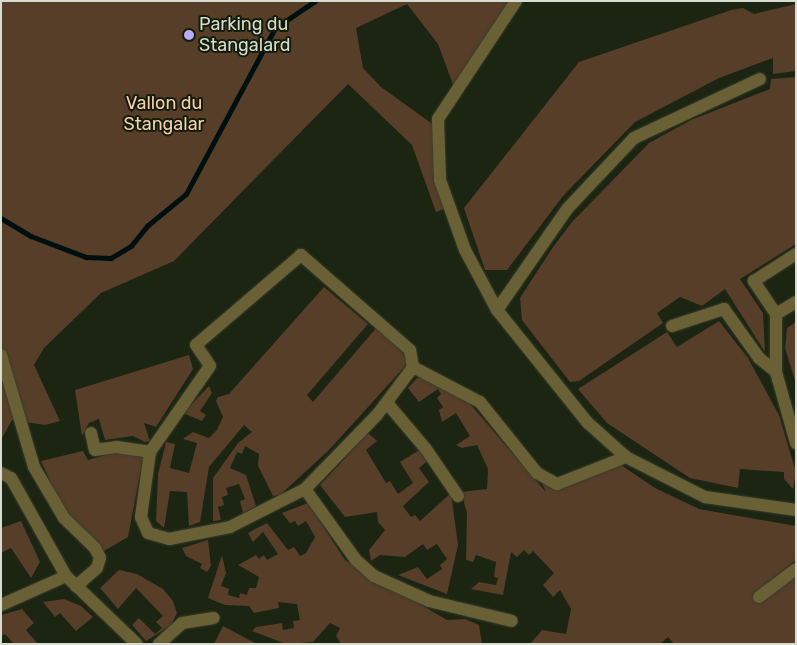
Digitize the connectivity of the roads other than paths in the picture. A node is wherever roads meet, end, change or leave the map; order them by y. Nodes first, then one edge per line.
1 (516, 1) edge
2 (760, 79) dead end
3 (796, 254) edge
4 (796, 302) edge
5 (497, 310) junction
6 (776, 314) junction
7 (672, 326) dead end
8 (1, 355) edge
9 (413, 367) junction
10 (776, 372) junction
11 (387, 403) junction
12 (91, 433) dead end
13 (796, 443) edge
14 (150, 452) junction
15 (626, 457) junction
16 (1, 473) edge
17 (305, 489) junction
18 (458, 496) dead end
19 (796, 510) edge
20 (796, 569) edge
21 (66, 576) junction
22 (76, 586) junction
23 (759, 597) dead end
24 (1, 605) edge
25 (214, 618) dead end
26 (512, 621) dead end
27 (133, 642) edge
28 (159, 644) edge

1 - 5 street
2 - 5 street
3 - 6 street
4 - 6 street
5 - 15 street
6 - 10 street
7 - 10 street
8 - 22 street
9 - 11 street
9 - 14 street
9 - 15 street
10 - 13 street
11 - 17 street
11 - 18 street
12 - 14 street
14 - 17 street
15 - 19 street
16 - 21 street
17 - 26 street
20 - 23 street
21 - 22 street
21 - 24 street
22 - 27 street
25 - 28 street

